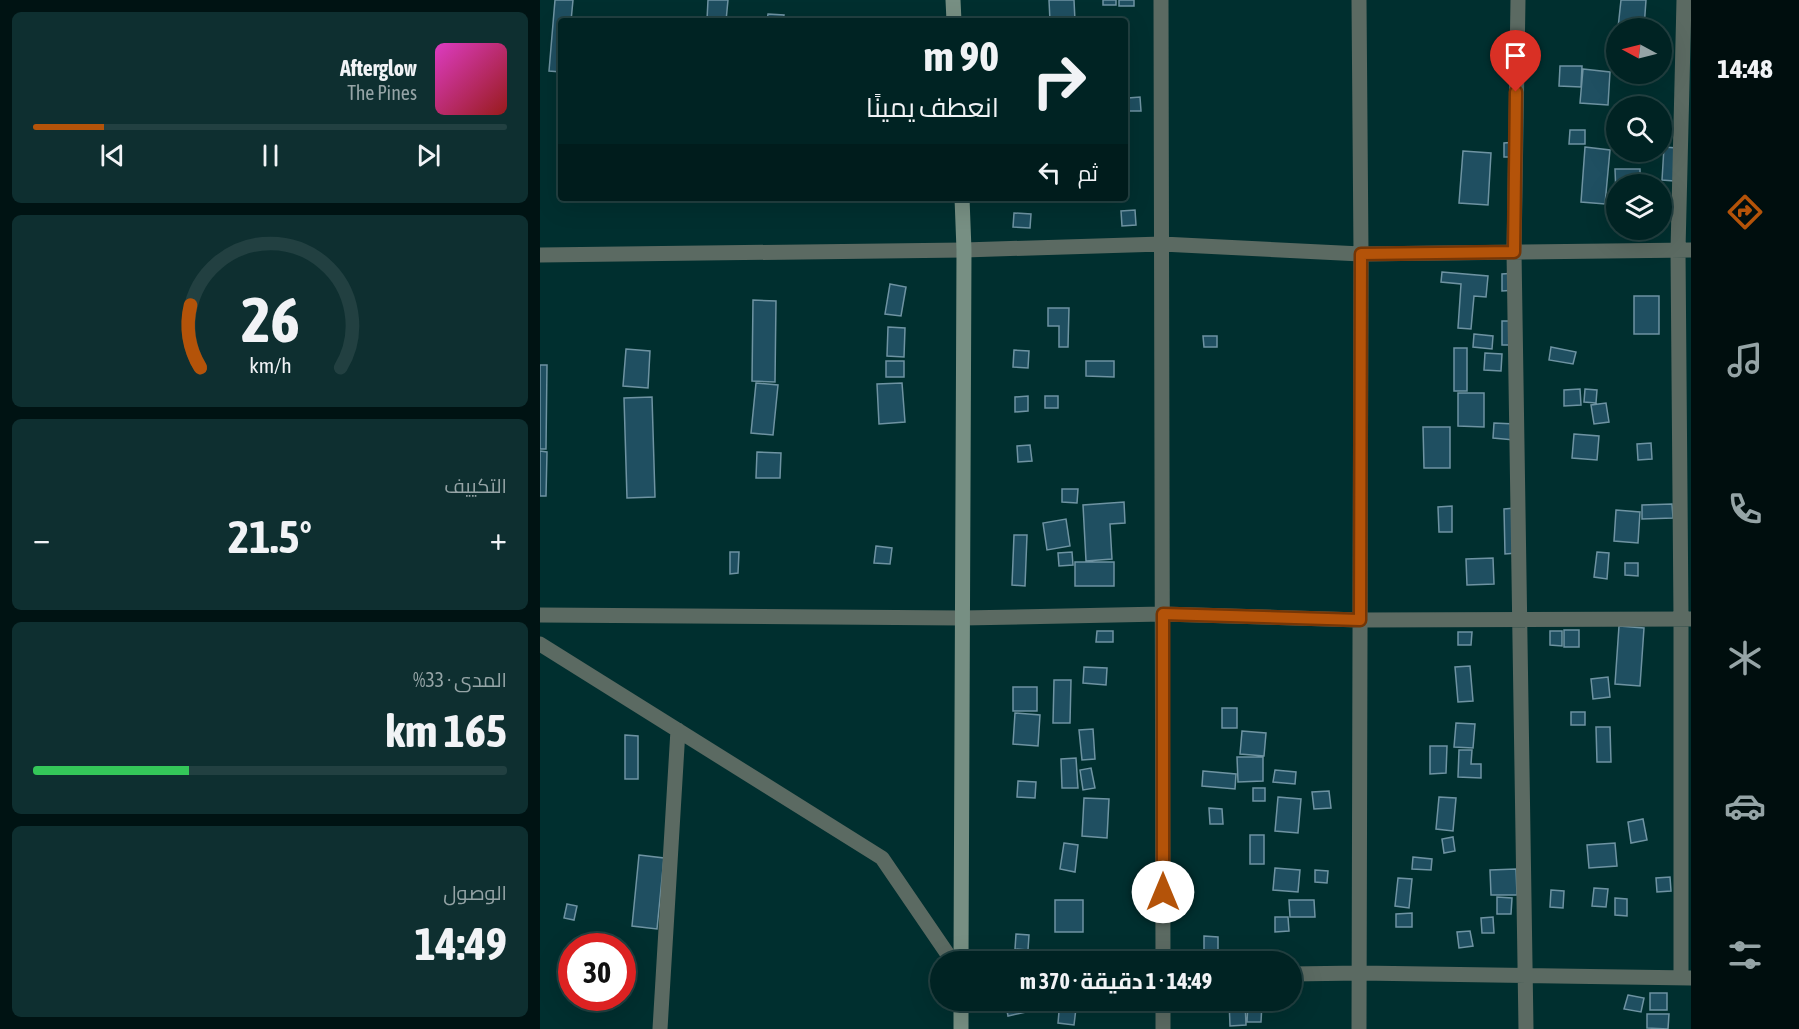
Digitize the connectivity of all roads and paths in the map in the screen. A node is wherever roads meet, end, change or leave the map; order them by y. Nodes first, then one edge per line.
1 (953, 0) edge
2 (1161, 0) edge
3 (1359, 0) edge
4 (1518, 0) edge
5 (1684, 0) edge
6 (954, 18) edge
7 (962, 201) edge
8 (1162, 244) junction
9 (964, 250) junction
10 (1684, 250) edge
11 (1514, 252) junction
12 (1361, 254) junction
13 (540, 255) edge
14 (1163, 614) junction
15 (540, 615) edge
16 (962, 618) junction
17 (1686, 619) edge
18 (1360, 620) junction
19 (1519, 620) junction
20 (540, 644) edge
21 (678, 730) junction
22 (945, 951) edge
23 (961, 951) edge
24 (1163, 951) edge
25 (1359, 973) junction
26 (1302, 974) edge
27 (1524, 976) junction
28 (1686, 978) edge
29 (961, 1011) edge
30 (1163, 1011) edge
31 (660, 1029) edge
32 (961, 1029) edge
33 (1163, 1029) edge
34 (1359, 1029) edge
35 (1526, 1029) edge

1 - 6 street
2 - 8 street
3 - 12 street
4 - 11 street
5 - 10 street
7 - 9 street
8 - 9 street
8 - 12 street
8 - 14 street
9 - 13 street
9 - 16 street
10 - 11 street
10 - 17 street
11 - 12 street
11 - 19 street
12 - 18 street
14 - 16 street
14 - 18 street
14 - 24 street
15 - 16 street
16 - 23 street
17 - 19 street
17 - 28 street
18 - 19 street
18 - 25 street
19 - 27 street
20 - 21 street
21 - 22 street
21 - 31 street
25 - 26 street
25 - 27 street
25 - 34 street
27 - 28 street
27 - 35 street
29 - 32 street
30 - 33 street

